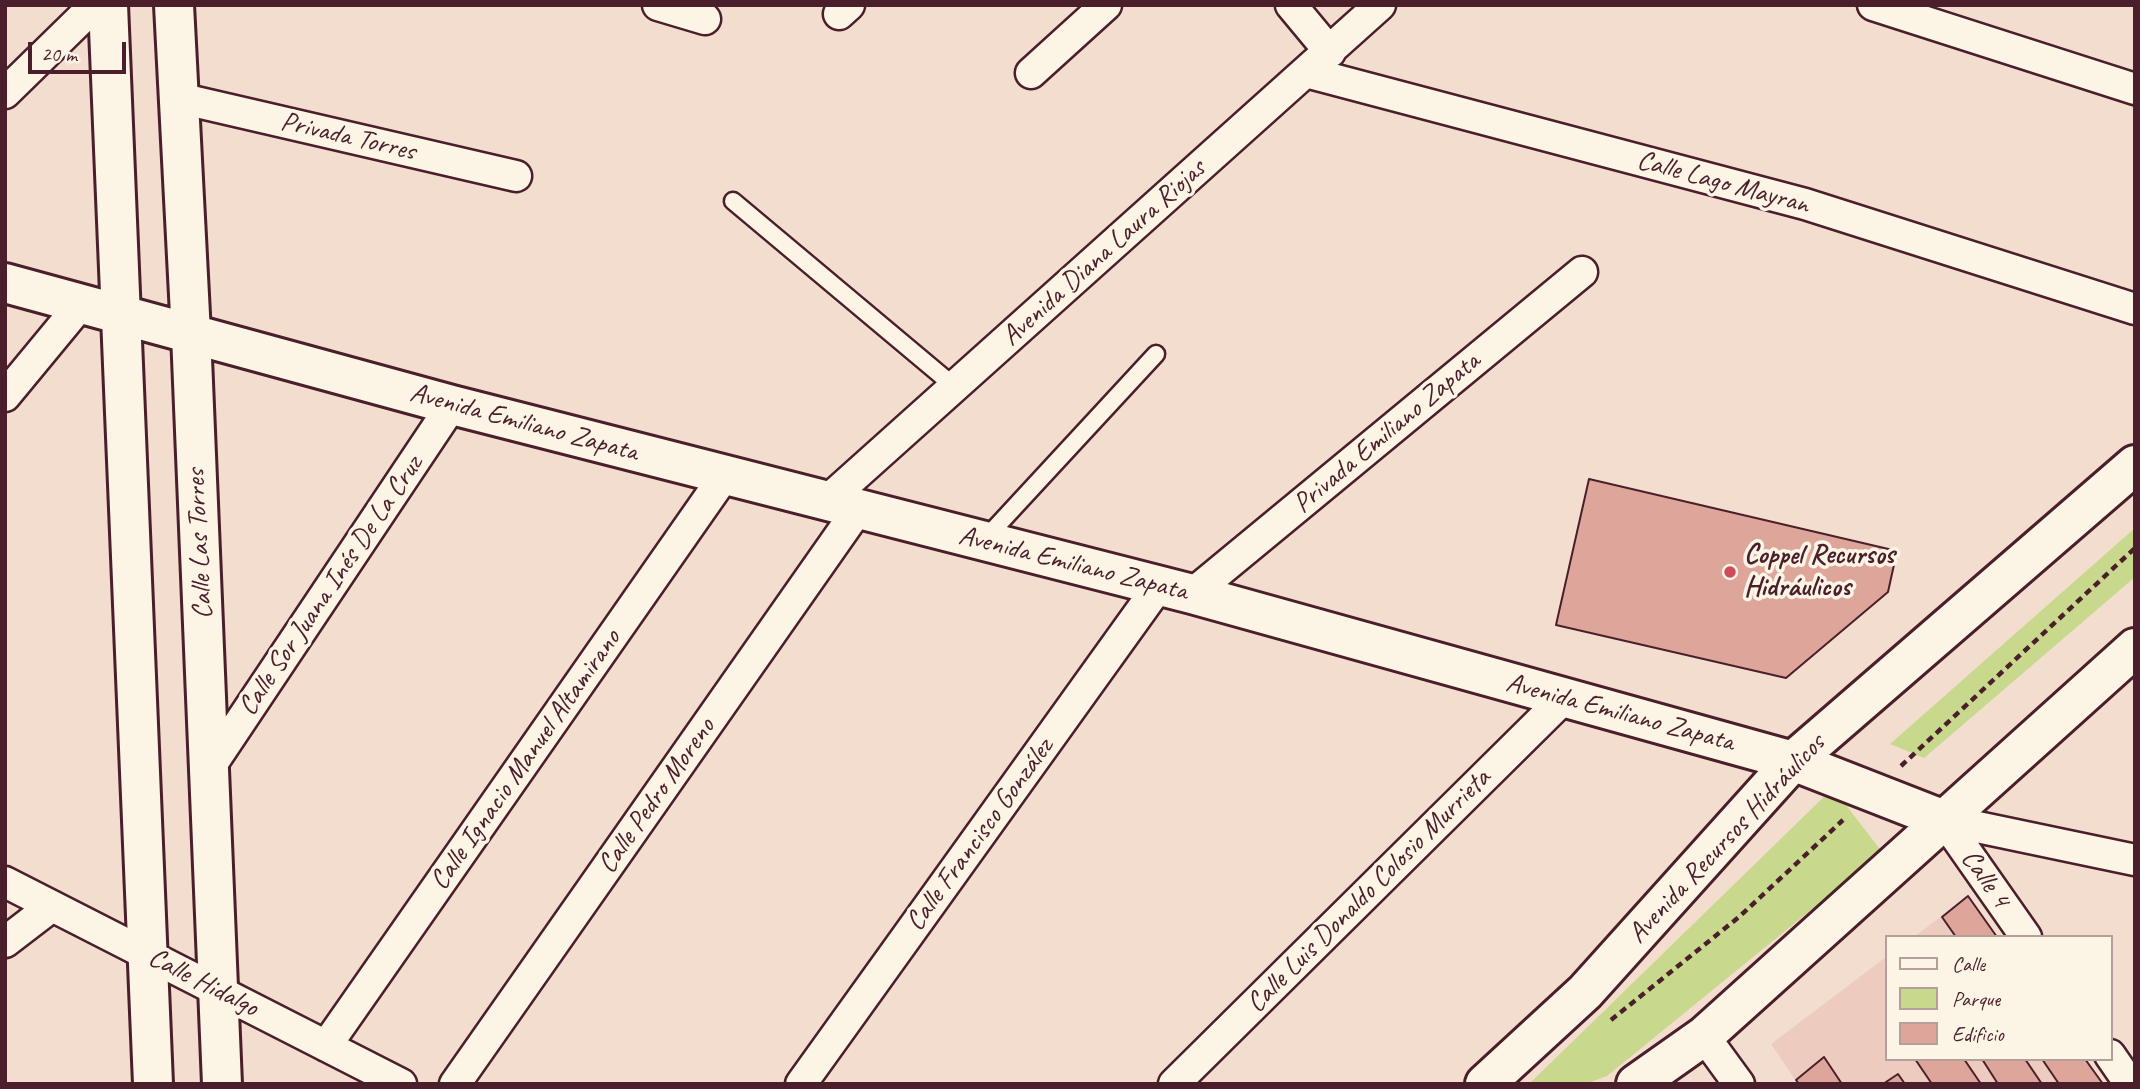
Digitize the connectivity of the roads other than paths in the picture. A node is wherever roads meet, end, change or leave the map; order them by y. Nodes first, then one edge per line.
1 (94, 5) edge
2 (108, 5) edge
3 (174, 5) edge
4 (658, 5) edge
5 (1106, 5) edge
6 (1291, 5) edge
7 (1380, 5) edge
8 (1873, 5) edge
9 (705, 19) dead end
10 (1330, 52) junction
11 (1031, 72) dead end
12 (1306, 72) junction
13 (2135, 89) edge
14 (5, 93) edge
15 (179, 98) junction
16 (516, 176) dead end
17 (733, 201) dead end
18 (1582, 272) dead end
19 (5, 283) edge
20 (81, 304) junction
21 (2135, 309) edge
22 (120, 315) junction
23 (191, 334) junction
24 (1156, 354) dead end
25 (955, 387) junction
26 (5, 396) edge
27 (452, 405) junction
28 (2135, 466) edge
29 (725, 475) junction
30 (844, 504) junction
31 (983, 541) junction
32 (1175, 591) junction
33 (2135, 648) edge
34 (1564, 698) junction
35 (1793, 761) junction
36 (210, 767) junction
37 (1944, 820) junction
38 (2135, 860) edge
39 (5, 882) edge
40 (52, 906) junction
41 (2025, 935) edge
42 (5, 942) edge
43 (146, 954) junction
44 (219, 991) junction
45 (1704, 1036) junction
46 (326, 1046) junction
47 (2112, 1058) edge
48 (363, 1077) edge
49 (153, 1084) edge
50 (222, 1084) edge
51 (401, 1084) edge
52 (455, 1084) edge
53 (801, 1084) edge
54 (1174, 1084) edge
55 (1485, 1084) edge
56 (1636, 1084) edge
57 (1740, 1084) edge
58 (2130, 1084) edge

1 - 14 street
2 - 22 main road
3 - 15 main road, Calle Las Torres
4 - 9 street
5 - 11 street
6 - 10 street
7 - 10 street, Avenida Diana Laura Riojas
8 - 13 street
10 - 12 street, Avenida Diana Laura Riojas
12 - 21 street, Calle Lago Mayran
12 - 25 street, Avenida Diana Laura Riojas
15 - 16 street, Privada Torres
15 - 23 main road, Calle Las Torres
17 - 25 lane
18 - 32 street, Privada Emiliano Zapata
19 - 20 main road, Avenida Emiliano Zapata
20 - 22 main road, Avenida Emiliano Zapata
20 - 26 street
22 - 23 main road, Avenida Emiliano Zapata
22 - 43 main road
23 - 27 main road, Avenida Emiliano Zapata
23 - 36 main road, Calle Las Torres
24 - 31 lane
25 - 30 street, Avenida Diana Laura Riojas
27 - 29 main road, Avenida Emiliano Zapata
27 - 36 street, Calle Sor Juana Inés De La Cruz
28 - 35 main road, Avenida Recursos Hidráulicos
29 - 30 main road, Avenida Emiliano Zapata
29 - 46 street, Calle Ignacio Manuel Altamirano
30 - 31 main road, Avenida Emiliano Zapata
30 - 52 street, Calle Pedro Moreno
31 - 32 main road, Avenida Emiliano Zapata
32 - 34 main road, Avenida Emiliano Zapata
32 - 53 street, Calle Francisco González
33 - 37 main road
34 - 35 main road, Avenida Emiliano Zapata
34 - 54 street, Calle Luis Donaldo Colosio Murrieta
35 - 37 main road, Avenida Emiliano Zapata
35 - 55 main road, Avenida Recursos Hidráulicos
36 - 44 main road, Calle Las Torres
37 - 38 street, Avenida Emiliano Zapata
37 - 41 street, Calle 4
37 - 45 main road
39 - 40 street, Calle Hidalgo
40 - 42 street
40 - 43 street, Calle Hidalgo
43 - 44 street, Calle Hidalgo
43 - 49 main road
44 - 46 street, Calle Hidalgo
44 - 50 main road, Calle Las Torres
45 - 56 main road
45 - 57 street
46 - 48 street, Calle Hidalgo
47 - 58 street
48 - 51 street, Calle Hidalgo

